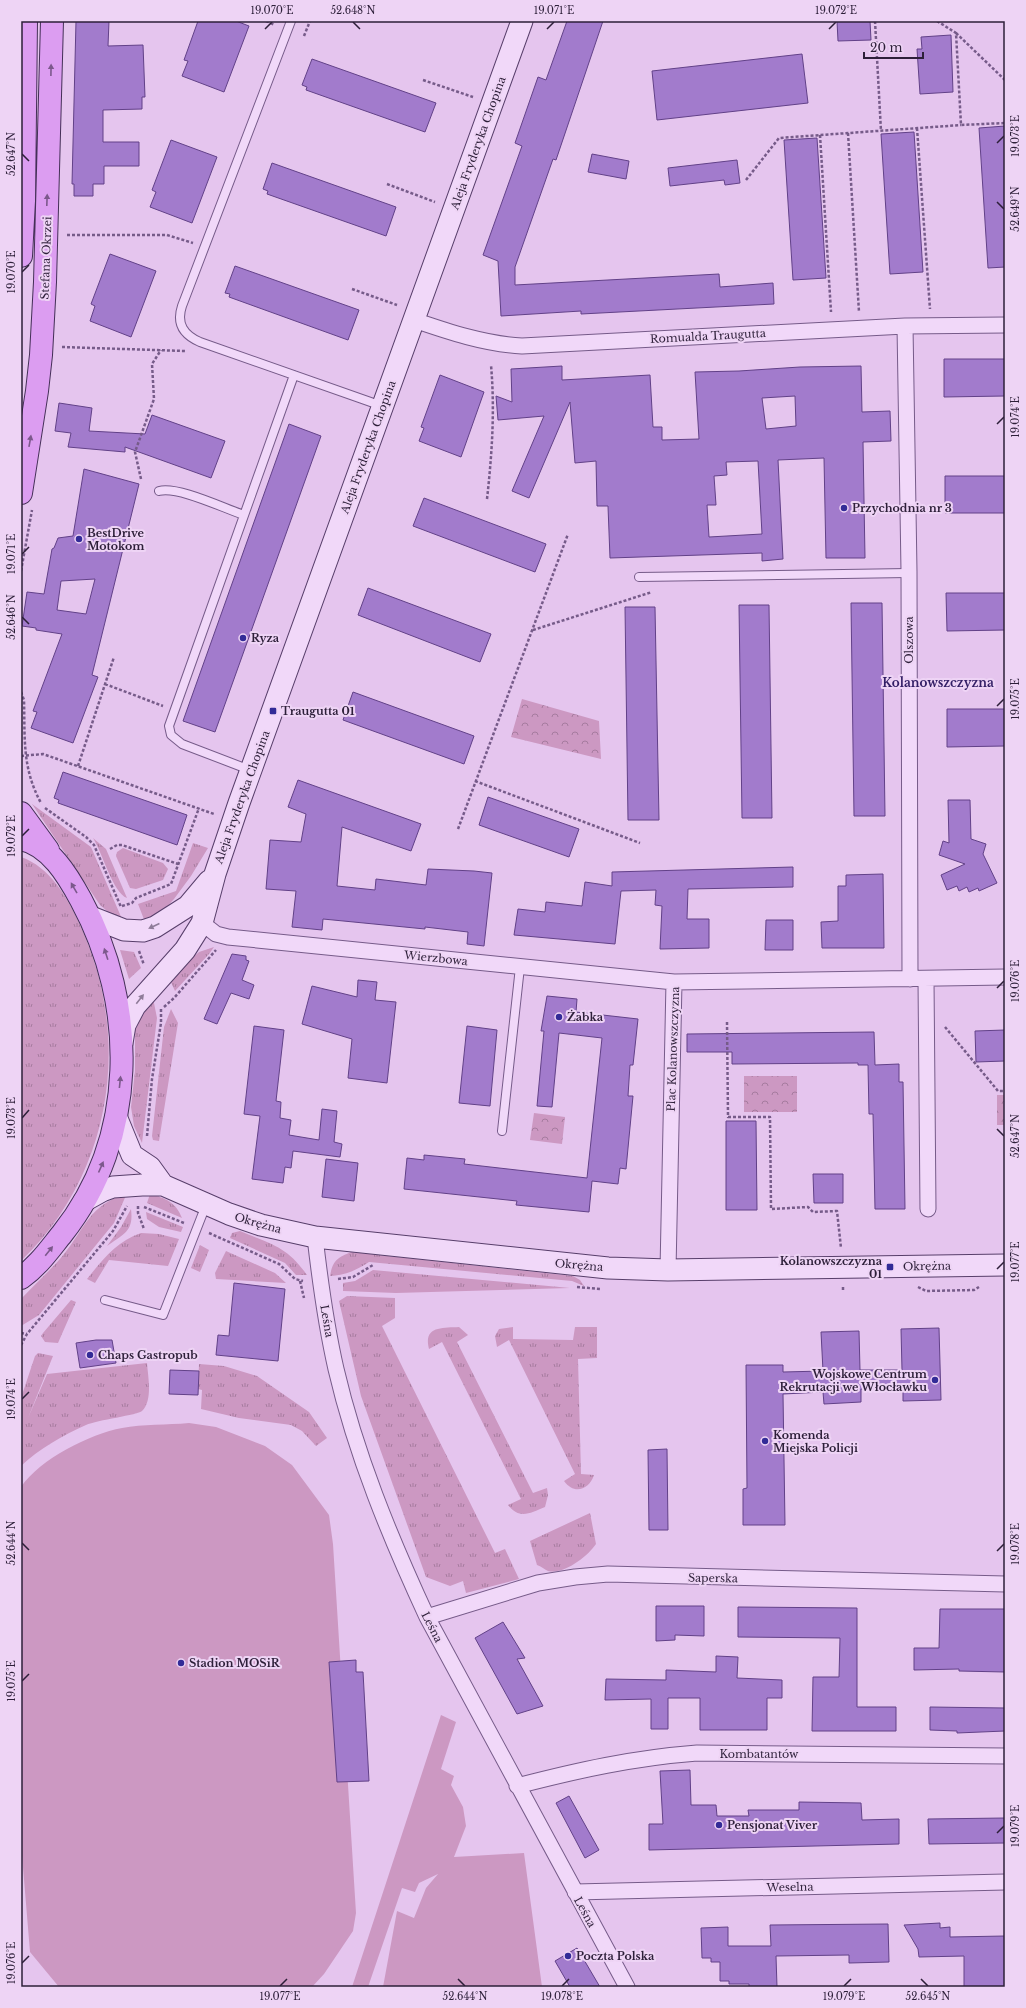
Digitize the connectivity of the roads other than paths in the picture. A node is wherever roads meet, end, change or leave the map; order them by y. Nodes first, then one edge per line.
1 (26, 21) edge
2 (52, 21) edge
3 (291, 21) edge
4 (522, 21) edge
5 (21, 256) edge
6 (415, 316) junction
7 (1005, 325) edge
8 (905, 326) junction
9 (294, 375) junction
10 (383, 407) junction
11 (159, 492) dead end
12 (21, 493) edge
13 (244, 515) junction
14 (908, 573) junction
15 (639, 577) dead end
16 (251, 770) junction
17 (21, 813) edge
18 (21, 839) edge
19 (55, 860) junction
20 (215, 874) junction
21 (91, 917) junction
22 (202, 923) junction
23 (520, 967) junction
24 (1005, 977) edge
25 (910, 979) junction
26 (926, 979) junction
27 (674, 982) junction
28 (122, 1047) junction
29 (116, 1116) junction
30 (502, 1131) dead end
31 (163, 1185) junction
32 (84, 1201) junction
33 (207, 1204) junction
34 (928, 1209) dead end
35 (315, 1237) junction
36 (1005, 1265) edge
37 (668, 1270) junction
38 (21, 1278) edge
39 (105, 1300) dead end
40 (1005, 1584) edge
41 (427, 1617) junction
42 (1005, 1756) edge
43 (517, 1786) junction
44 (1005, 1882) edge
45 (575, 1892) junction
46 (627, 1987) edge

1 - 5 main road
12 -> 2 main road, Stefana Okrzei
3 - 9 lane
4 - 6 street, Aleja Fryderyka Chopina
6 - 8 street, Romualda Traugutta
6 - 10 street, Aleja Fryderyka Chopina
7 - 8 street, Romualda Traugutta
8 - 14 street, Olszowa
9 - 10 lane
9 - 13 lane
10 - 16 street, Aleja Fryderyka Chopina
11 - 13 lane
13 - 16 lane
14 - 15 lane
14 - 25 street, Olszowa
16 - 20 street, Aleja Fryderyka Chopina
17 - 19 main road
18 - 19 main road
21 -> 19 main road
20 -> 21 street, Aleja Fryderyka Chopina
20 - 22 street, Aleja Fryderyka Chopina
28 -> 21 main road
22 - 23 street, Wierzbowa
28 -> 22 street, Aleja Fryderyka Chopina
23 - 27 street, Wierzbowa
23 - 30 lane
24 - 26 street, Plac Kolanowszczyzna
25 - 26 street, Plac Kolanowszczyzna
25 - 27 street, Plac Kolanowszczyzna
26 - 34 street
27 - 37 street, Plac Kolanowszczyzna
29 -> 28 main road
29 - 31 street
32 -> 29 main road
31 - 32 street, Okrężna
31 - 33 street, Okrężna
38 -> 32 main road
33 - 35 street, Okrężna
33 - 39 lane
35 - 37 street, Okrężna
35 - 41 street, Leśna
36 - 37 street, Okrężna
40 - 41 street, Saperska
41 - 43 street, Leśna
42 - 43 street, Kombatantów
43 - 45 street, Leśna
44 - 45 street, Weselna
45 - 46 street, Leśna

